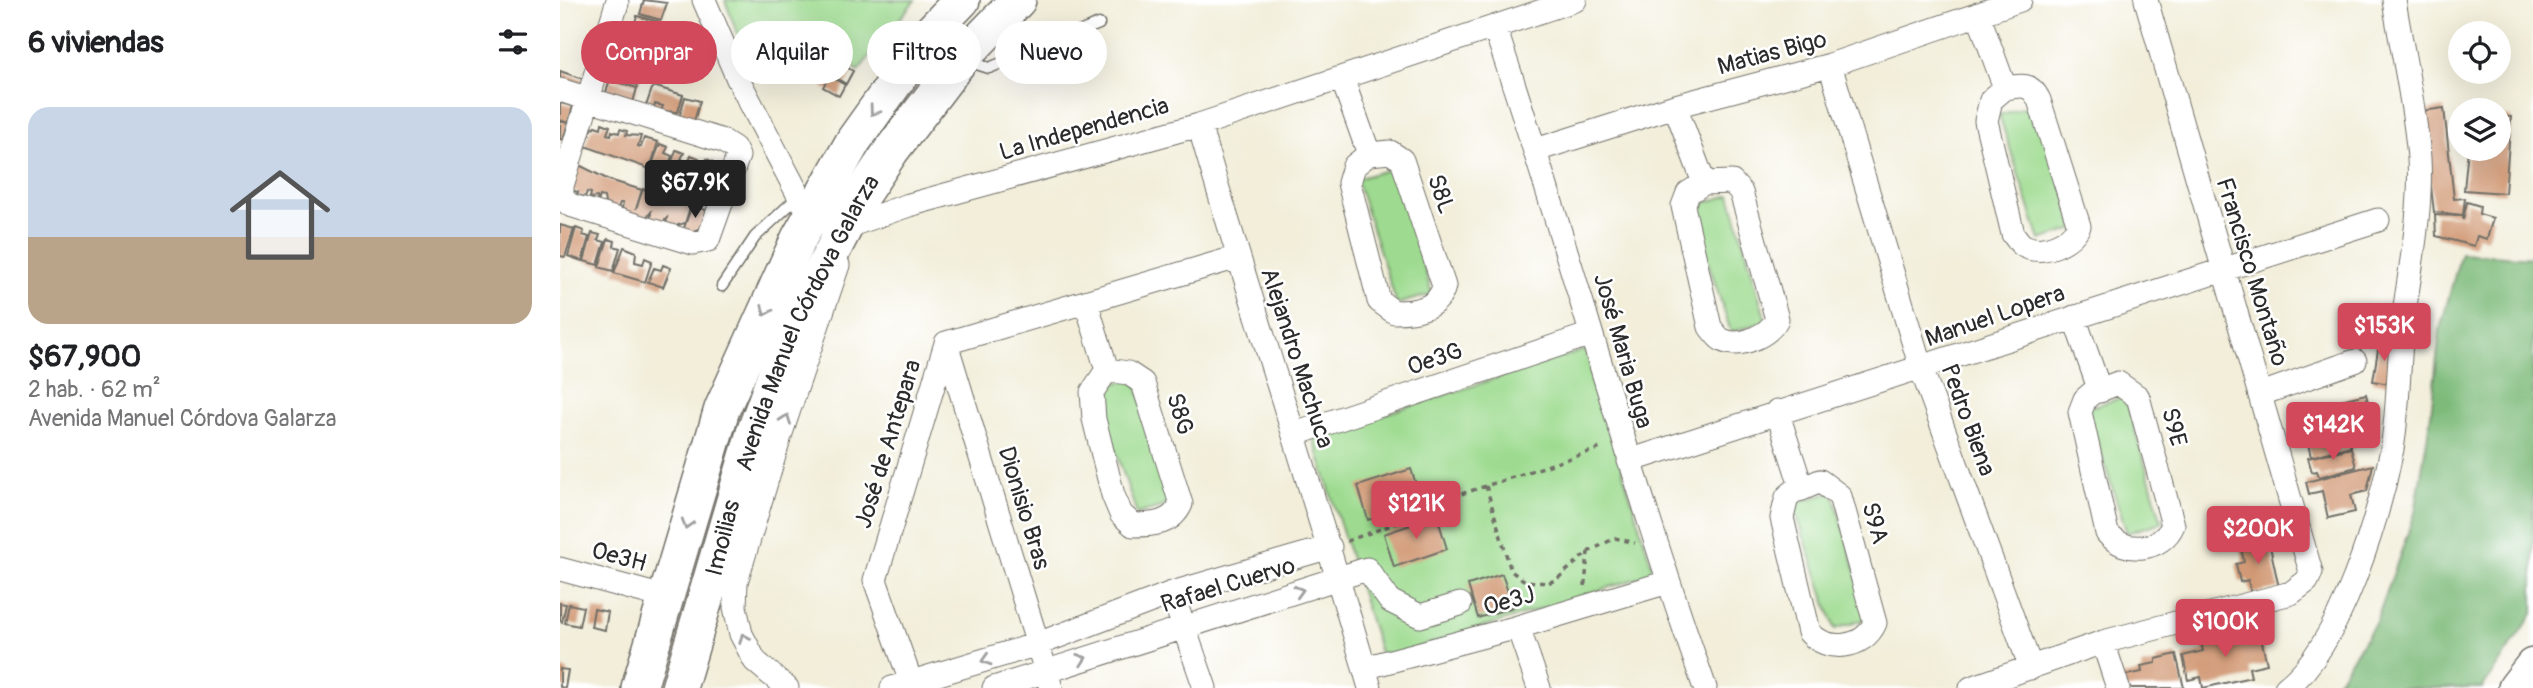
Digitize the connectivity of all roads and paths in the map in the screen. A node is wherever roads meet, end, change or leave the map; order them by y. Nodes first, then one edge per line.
1 (704, 0) edge
2 (1018, 0) edge
3 (1575, 0) edge
4 (2020, 0) edge
5 (2146, 0) edge
6 (2394, 0) edge
7 (617, 3) dead end
8 (941, 14) edge
9 (1978, 14) junction
10 (1495, 28) junction
11 (981, 38) edge
12 (1830, 65) junction
13 (1342, 78) junction
14 (942, 84) edge
15 (2005, 88) junction
16 (560, 90) edge
17 (587, 97) junction
18 (1675, 106) junction
19 (1199, 125) junction
20 (1536, 150) junction
21 (1369, 154) junction
22 (1704, 183) junction
23 (805, 205) junction
24 (2378, 220) dead end
25 (845, 228) junction
26 (1238, 257) junction
27 (2221, 269) junction
28 (723, 286) dead end
29 (1086, 302) junction
30 (2074, 317) junction
31 (1591, 334) junction
32 (946, 343) junction
33 (2355, 361) dead end
34 (1922, 368) junction
35 (1107, 370) junction
36 (2100, 391) junction
37 (2261, 394) junction
38 (1777, 411) junction
39 (1294, 434) junction
40 (1625, 451) junction
41 (1486, 486) junction
42 (1802, 489) junction
43 (1654, 541) junction
44 (1330, 547) junction
45 (1588, 552) junction
46 (560, 569) edge
47 (1340, 579) junction
48 (1668, 582) junction
49 (1172, 593) junction
50 (664, 597) junction
51 (1460, 604) dead end
52 (1590, 605) junction
53 (1184, 625) junction
54 (1518, 627) junction
55 (2103, 642) junction
56 (1038, 644) junction
57 (2533, 666) edge
58 (2031, 668) junction
59 (1367, 678) edge
60 (1049, 680) edge
61 (906, 686) edge
62 (1979, 687) edge
63 (639, 688) edge
64 (680, 688) edge
65 (787, 688) edge
66 (994, 688) edge
67 (1205, 688) edge
68 (1539, 688) edge
69 (1705, 688) edge
70 (2118, 688) edge
71 (2286, 688) edge
72 (2516, 688) edge

1 - 23 street
2 - 11 main road, Avenida Manuel Córdova Galarza
3 - 10 street, La Independencia
4 - 9 street, Matias Bigo
5 - 27 street, Francisco Montaño
6 - 71 street
7 - 17 street
8 -> 23 main road, Avenida Manuel Córdova Galarza
9 - 12 street, Matias Bigo
9 - 15 street
10 - 13 street, La Independencia
10 - 20 street, José Maria Buga
12 - 18 street, Matias Bigo
12 - 34 street, Pedro Biena
13 - 19 street, La Independencia
13 - 21 street
14 - 25 main road, Avenida Manuel Córdova Galarza
15 - 15 street
16 - 17 street
17 - 17 street
18 - 20 street, Matias Bigo
18 - 22 street
19 - 25 street, La Independencia
19 - 26 street, Alejandro Machuca
20 - 31 street, José Maria Buga
21 - 21 street, S8L
22 - 22 street
23 - 25 street
23 - 28 lane
23 -> 50 main road, Avenida Manuel Córdova Galarza
24 - 27 street, Manuel Lopera
25 - 64 main road, Avenida Manuel Córdova Galarza
65 -> 25 street, Imoilias
26 - 29 street, José de Antepara
26 - 39 street, Alejandro Machuca
27 - 30 street, Manuel Lopera
27 - 37 street, Francisco Montaño
29 - 32 street, José de Antepara
29 - 35 street
30 - 34 street, Manuel Lopera
30 - 36 street
31 - 39 street, Oe3G
31 - 40 street, José Maria Buga
32 - 56 street, Dionisio Bras
32 - 61 street, José de Antepara
33 - 37 street
34 - 38 street, Manuel Lopera
34 - 58 street, Pedro Biena
35 - 35 street, S8G
36 - 36 street, S9E
37 - 55 street, Francisco Montaño
38 - 40 street, Manuel Lopera
38 - 42 street
39 - 44 street, Alejandro Machuca
40 - 41 path
40 - 43 street, José Maria Buga
41 - 44 path
41 - 45 path
42 - 42 street, S9A
43 - 45 path
43 - 48 street, José Maria Buga
44 - 47 street, Alejandro Machuca
44 - 49 street
45 - 52 path
46 - 50 street, Oe3H
47 - 51 street, Rafael Cuervo
53 -> 47 street, Rafael Cuervo
47 - 59 street, Alejandro Machuca
48 - 52 street, Oe3J
48 - 69 street, José Maria Buga
49 - 53 street
49 - 56 street
50 - 63 main road, Avenida Manuel Córdova Galarza
52 - 54 street, Oe3J
60 -> 53 street, Rafael Cuervo
53 - 67 street
54 - 59 street, Oe3J
54 - 68 street
55 - 58 street, Francisco Montaño
55 - 70 street
56 - 60 street, Dionisio Bras
56 -> 61 street
57 - 72 main road
58 - 62 street, Francisco Montaño
60 - 66 street, Rafael Cuervo

